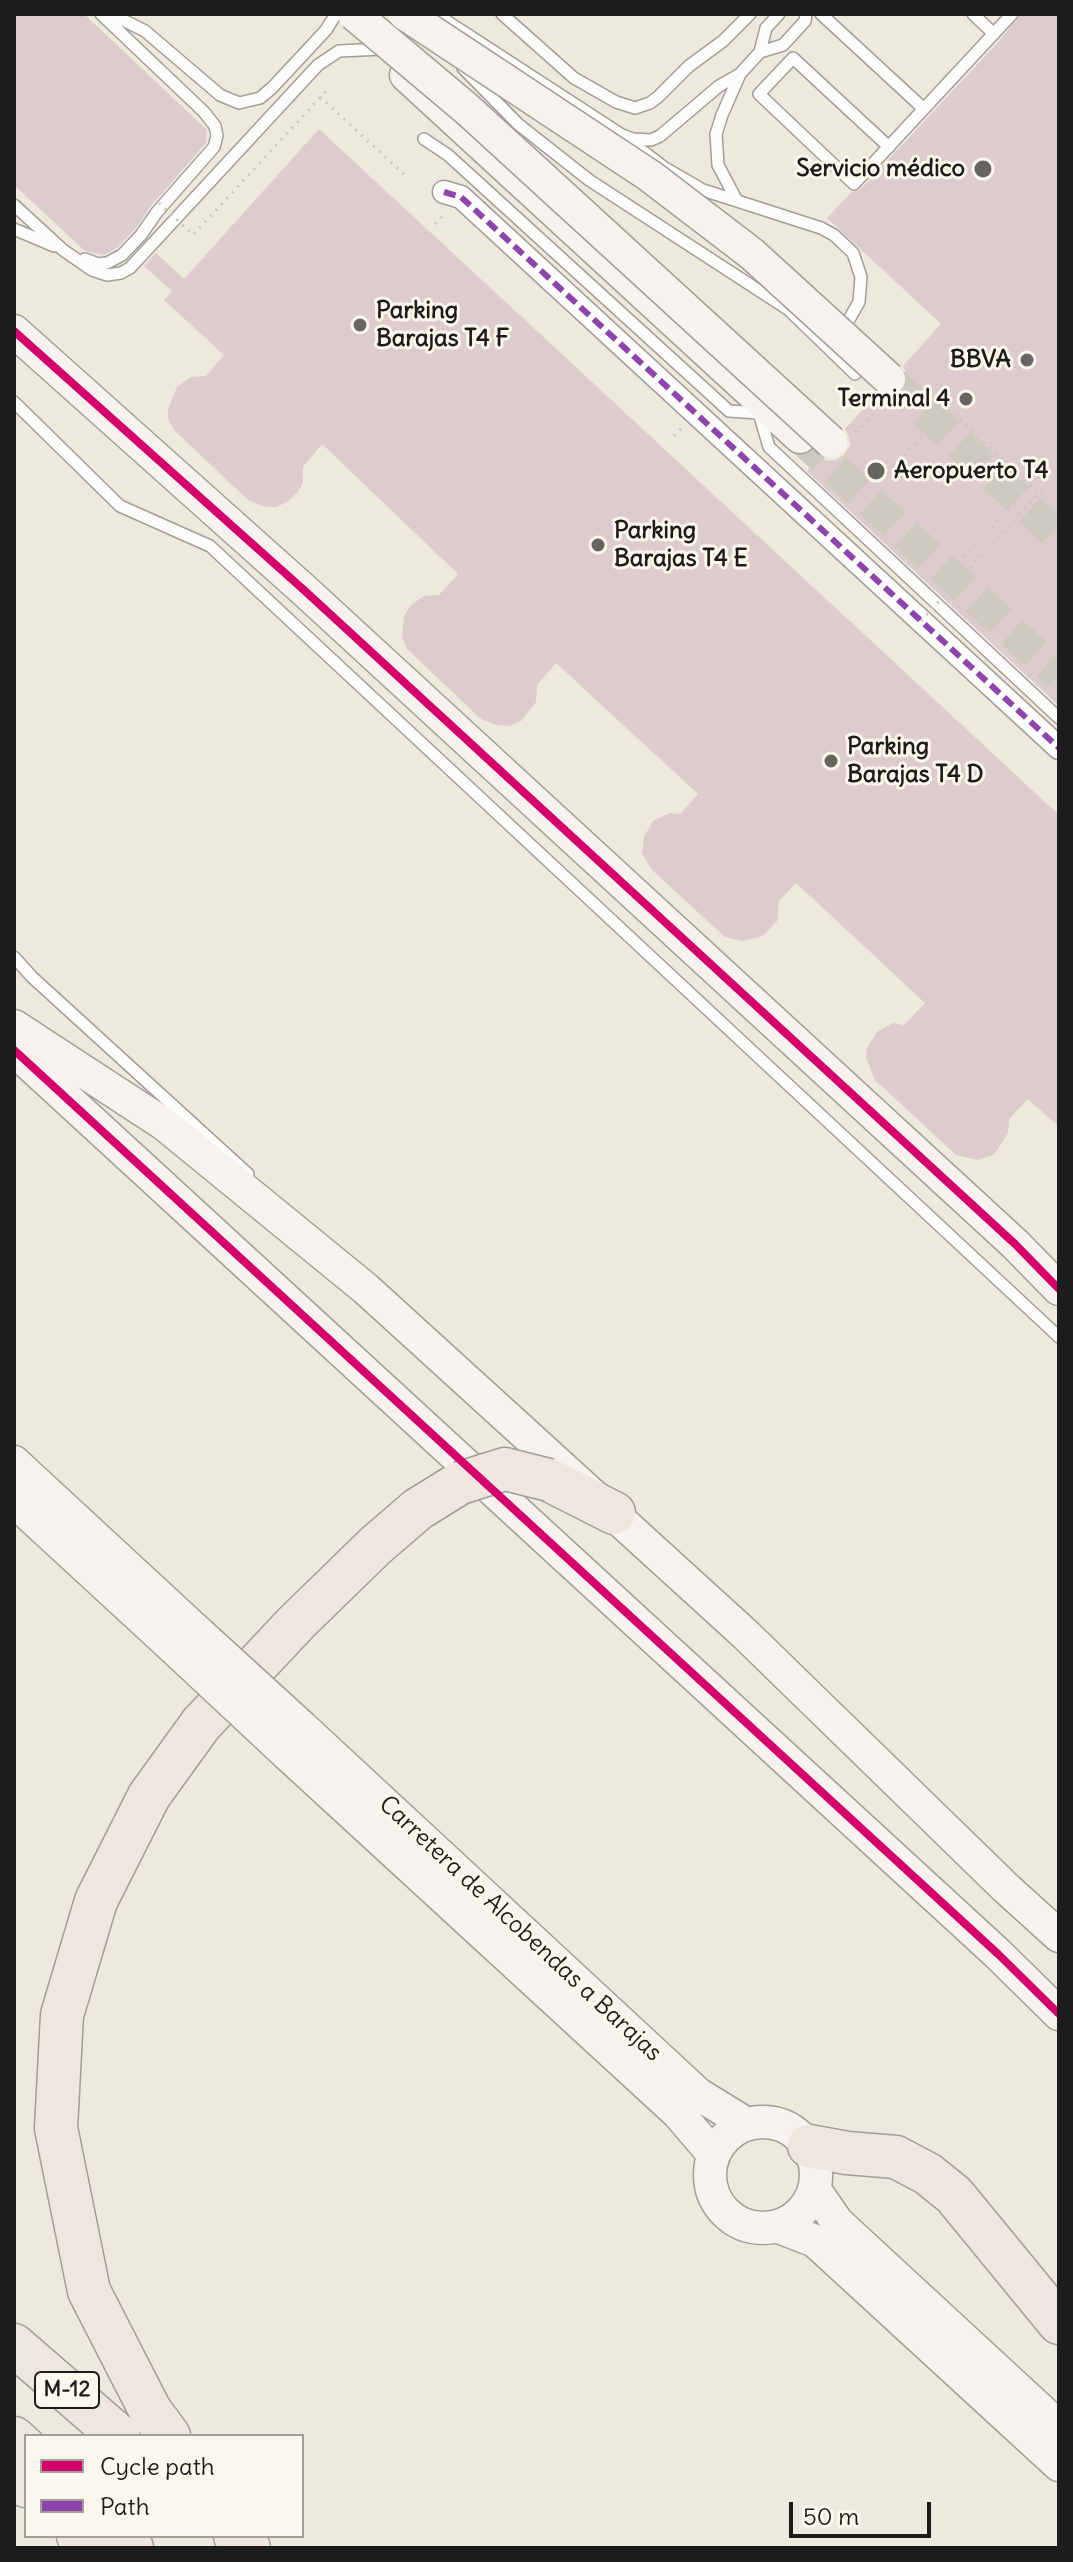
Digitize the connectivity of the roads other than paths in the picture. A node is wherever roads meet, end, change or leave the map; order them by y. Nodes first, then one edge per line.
1 (101, 14) edge
2 (111, 14) edge
3 (336, 14) edge
4 (355, 14) edge
5 (407, 14) edge
6 (436, 14) edge
7 (502, 14) edge
8 (750, 14) edge
9 (779, 14) edge
10 (806, 14) edge
11 (821, 14) edge
12 (973, 14) edge
13 (1012, 14) edge
14 (994, 34) junction
15 (382, 49) junction
16 (760, 52) junction
17 (740, 74) junction
18 (924, 109) junction
19 (622, 135) junction
20 (424, 139) dead end
21 (889, 147) junction
22 (444, 192) dead end
23 (737, 201) junction
24 (14, 205) edge
25 (14, 229) edge
26 (63, 250) junction
27 (847, 323) dead end
28 (17, 336) edge
29 (855, 374) dead end
30 (889, 389) tunnel mouth
31 (14, 402) edge
32 (1059, 718) edge
33 (1059, 748) edge
34 (14, 957) edge
35 (14, 1026) edge
36 (14, 1050) edge
37 (257, 1183) dead end
38 (268, 1193) dead end
39 (366, 1289) junction
40 (1059, 1289) edge
41 (1059, 1337) edge
42 (14, 1462) edge
43 (14, 1501) edge
44 (614, 1513) junction
45 (190, 1644) junction
46 (294, 1740) junction
47 (1006, 1888) junction
48 (1059, 1936) edge
49 (1059, 1958) edge
50 (1059, 2014) edge
51 (745, 2123) junction
52 (809, 2146) junction
53 (713, 2154) junction
54 (815, 2190) junction
55 (779, 2227) junction
56 (1059, 2323) edge
57 (14, 2345) edge
58 (1059, 2427) edge
59 (117, 2434) edge
60 (168, 2434) edge
61 (1059, 2465) edge

1 - 26 lane
2 - 3 lane
4 - 15 street
4 - 15 street, bridge
5 - 29 lane
5 - 30 street, bridge
6 - 19 lane
7 - 8 lane
9 - 16 lane
10 - 16 lane
11 - 18 lane
12 - 14 lane
13 - 14 lane
14 - 18 lane
15 - 26 lane
16 - 17 lane
17 - 19 lane
17 - 23 lane
18 - 21 lane
19 - 23 lane
20 - 32 lane
21 - 21 lane
22 - 33 street
23 - 27 lane
24 - 26 lane
25 - 26 lane
28 - 40 street
31 - 41 lane
34 - 37 lane
35 - 39 street
36 - 50 street
38 - 39 lane
39 - 44 street
42 - 45 street
43 - 45 street
44 - 47 street
44 - 60 highway, bridge
45 - 46 street, bridge
46 - 51 street, Carretera de Alcobendas a Barajas
46 - 53 street, Carretera de Alcobendas a Barajas
47 - 48 street
47 - 49 street
51 - 52 street
51 - 53 street
52 - 54 street
52 - 56 highway
53 - 55 street
54 - 55 street
54 - 58 street
55 - 61 street
57 - 59 highway, M-12

